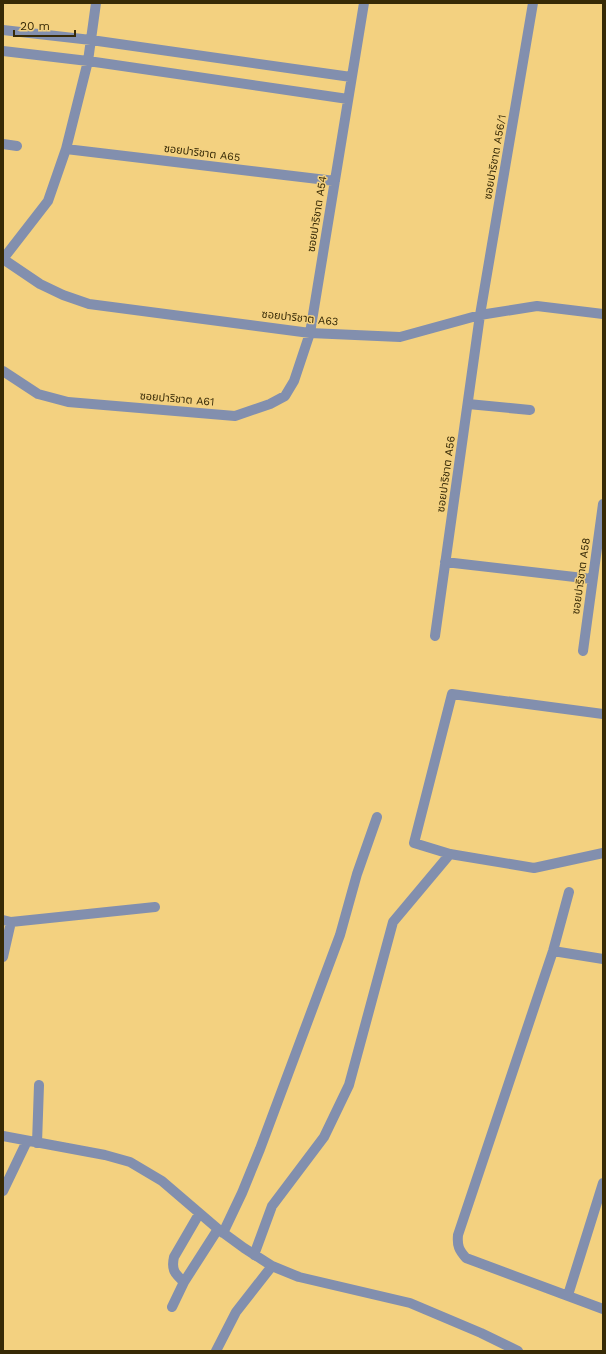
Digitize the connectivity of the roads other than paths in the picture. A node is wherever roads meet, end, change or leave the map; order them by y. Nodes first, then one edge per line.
1 (96, 3) edge
2 (364, 3) edge
3 (533, 3) edge
4 (3, 30) edge
5 (90, 40) junction
6 (3, 51) edge
7 (88, 61) junction
8 (351, 77) junction
9 (348, 99) junction
10 (3, 144) edge
11 (17, 146) dead end
12 (66, 149) junction
13 (334, 181) junction
14 (3, 259) edge
15 (603, 314) edge
16 (480, 315) junction
17 (310, 333) junction
18 (3, 371) edge
19 (468, 404) junction
20 (530, 410) dead end
21 (603, 504) edge
22 (445, 562) junction
23 (592, 579) junction
24 (435, 636) dead end
25 (583, 651) dead end
26 (603, 714) edge
27 (377, 817) dead end
28 (603, 853) edge
29 (450, 854) junction
30 (569, 892) dead end
31 (155, 907) dead end
32 (7, 921) edge
33 (554, 951) junction
34 (3, 957) edge
35 (603, 959) edge
36 (39, 1085) dead end
37 (3, 1136) edge
38 (32, 1142) junction
39 (603, 1184) edge
40 (3, 1191) edge
41 (199, 1214) junction
42 (220, 1231) junction
43 (254, 1255) junction
44 (272, 1266) junction
45 (184, 1282) junction
46 (568, 1295) junction
47 (172, 1307) dead end
48 (603, 1309) edge
49 (216, 1351) edge
50 (518, 1351) edge

1 - 5 street
2 - 8 street, ซอยปาริชาต A54
3 - 16 street, ซอยปาริชาต A56/1
4 - 5 street
5 - 7 street
5 - 8 street
6 - 7 street
7 - 9 street
7 - 12 street
8 - 9 street, ซอยปาริชาต A54
9 - 13 street, ซอยปาริชาต A54
10 - 11 street
12 - 13 street, ซอยปาริชาต A65
12 - 14 street
13 - 17 street, ซอยปาริชาต A54
14 - 17 street, ซอยปาริชาต A63
15 - 16 street, ซอยปาริชาต A63
16 - 17 street, ซอยปาริชาต A63
16 - 19 street, ซอยปาริชาต A56
17 - 18 street, ซอยปาริชาต A61
19 - 20 street
19 - 22 street, ซอยปาริชาต A56
21 - 23 street, ซอยปาริชาต A58
22 - 23 street
22 - 24 street, ซอยปาริชาต A56
23 - 25 street, ซอยปาริชาต A58
26 - 29 street
27 - 42 street
28 - 29 street
29 - 43 street
30 - 33 street
31 - 32 street
32 - 34 street
33 - 35 street
33 - 46 street
36 - 38 street
37 - 38 street
38 - 40 street
38 - 41 street
39 - 46 street
41 - 42 street
41 - 45 street
42 - 43 street
42 - 45 street
43 - 44 street
44 - 49 street
44 - 50 street
45 - 47 street
46 - 48 street

